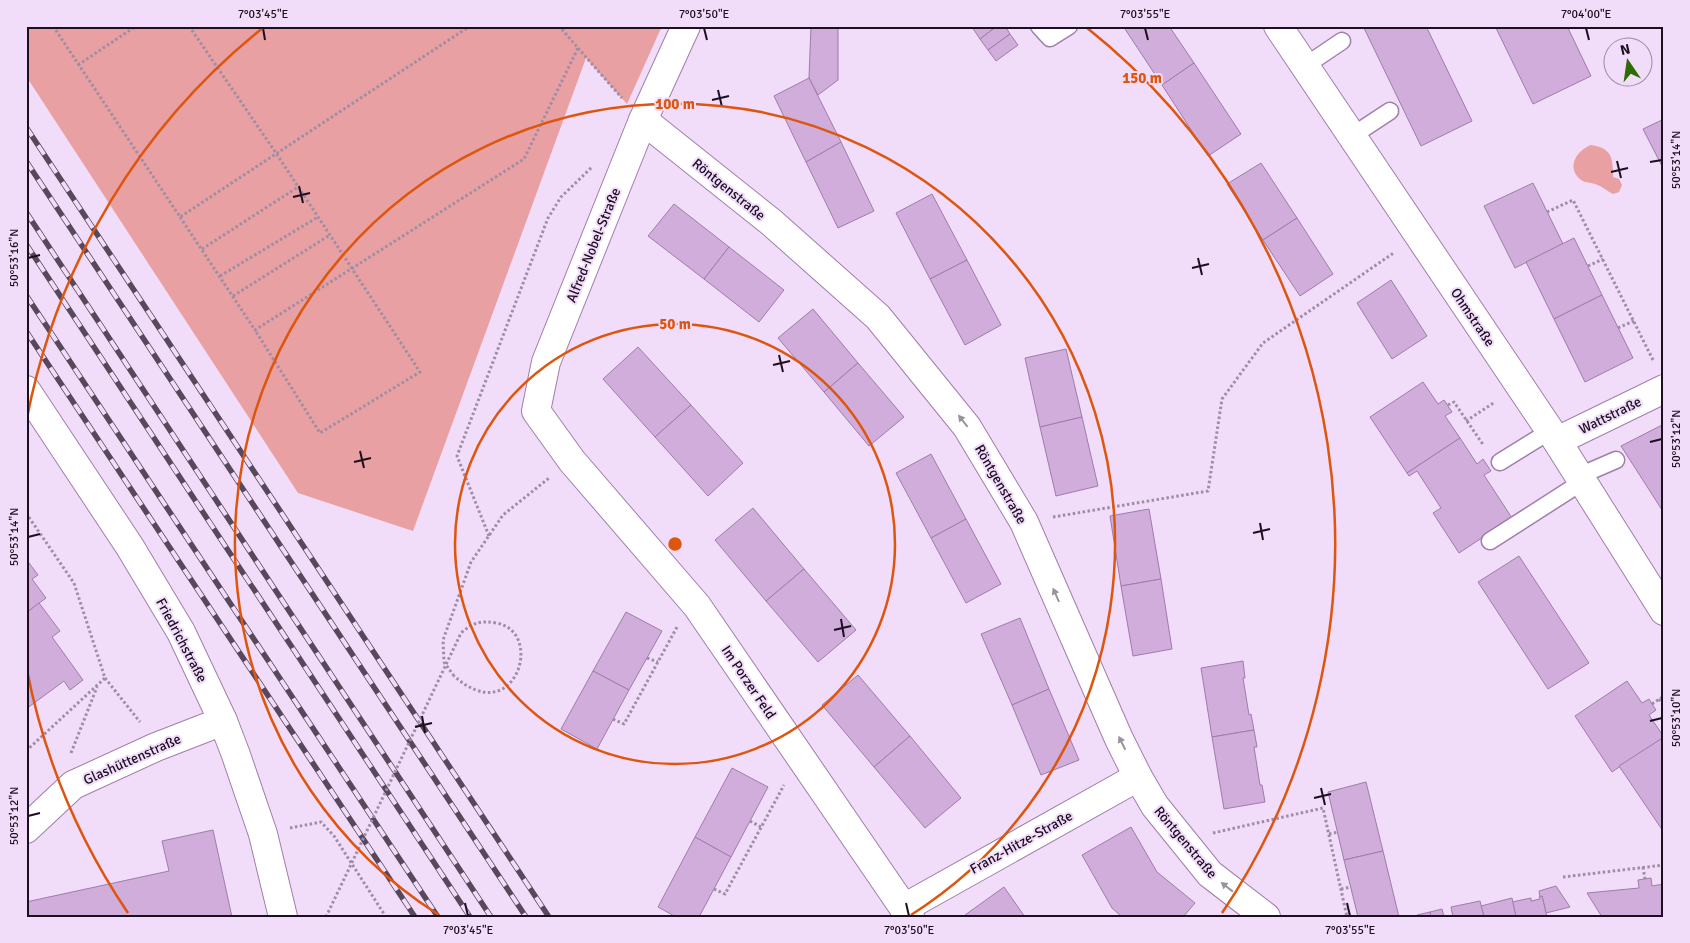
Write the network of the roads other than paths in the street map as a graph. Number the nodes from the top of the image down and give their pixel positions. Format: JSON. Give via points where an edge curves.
{"nodes":[{"id":1,"x":686,"y":26,"type":"edge"},
{"id":2,"x":1039,"y":26,"type":"edge"},
{"id":3,"x":1069,"y":26,"type":"edge"},
{"id":4,"x":1278,"y":26,"type":"edge"},
{"id":5,"x":1342,"y":41,"type":"dead end"},
{"id":6,"x":1305,"y":66,"type":"junction"},
{"id":7,"x":1390,"y":111,"type":"dead end"},
{"id":8,"x":643,"y":120,"type":"junction"},
{"id":9,"x":1352,"y":136,"type":"junction"},
{"id":10,"x":1664,"y":389,"type":"edge"},
{"id":11,"x":26,"y":390,"type":"edge"},
{"id":12,"x":1554,"y":436,"type":"junction"},
{"id":13,"x":1494,"y":457,"type":"road end"},
{"id":14,"x":1616,"y":460,"type":"dead end"},
{"id":15,"x":572,"y":461,"type":"joint"},
{"id":16,"x":1581,"y":479,"type":"junction"},
{"id":17,"x":1490,"y":541,"type":"dead end"},
{"id":18,"x":1664,"y":611,"type":"edge"},
{"id":19,"x":223,"y":721,"type":"junction"},
{"id":20,"x":1138,"y":777,"type":"junction"},
{"id":21,"x":26,"y":829,"type":"edge"},
{"id":22,"x":907,"y":912,"type":"edge"},
{"id":23,"x":282,"y":917,"type":"edge"},
{"id":24,"x":1266,"y":917,"type":"edge"}],
"edges":[{"from":1,"to":8,"type":"street","name":"Alfred-Nobel-Straße"},
{"from":2,"to":3,"type":"lane","via":[[1050,38]]},
{"from":4,"to":6,"type":"street","name":"Ohmstraße"},
{"from":5,"to":6,"type":"lane"},
{"from":6,"to":9,"type":"street","name":"Ohmstraße"},
{"from":7,"to":9,"type":"lane"},
{"from":8,"to":15,"type":"street","name":"Alfred-Nobel-Straße","via":[[546,362],[536,411]]},
{"from":20,"to":8,"type":"street","name":"Röntgenstraße","one_way":true,"via":[[1024,522],[968,427],[878,317],[771,222]]},
{"from":9,"to":12,"type":"street","name":"Ohmstraße"},
{"from":10,"to":12,"type":"street","name":"Wattstraße"},
{"from":11,"to":19,"type":"street","name":"Friedrichstraße","via":[[130,547],[181,632]]},
{"from":12,"to":13,"type":"lane"},
{"from":12,"to":16,"type":"street","name":"Ohmstraße"},
{"from":14,"to":16,"type":"lane"},
{"from":15,"to":22,"type":"street","name":"Im Porzer Feld","via":[[692,600]]},
{"from":16,"to":17,"type":"lane"},
{"from":16,"to":18,"type":"street","name":"Ohmstraße"},
{"from":19,"to":21,"type":"street","name":"Glashüttenstraße","via":[[73,785]]},
{"from":19,"to":23,"type":"street","name":"Friedrichstraße","via":[[263,834]]},
{"from":20,"to":22,"type":"street","name":"Franz-Hitze-Straße"},
{"from":24,"to":20,"type":"street","name":"Röntgenstraße","one_way":true,"via":[[1210,874],[1155,806]]}]}
